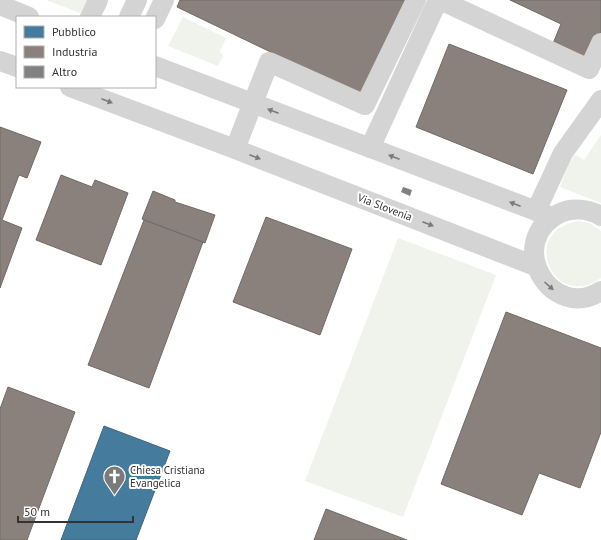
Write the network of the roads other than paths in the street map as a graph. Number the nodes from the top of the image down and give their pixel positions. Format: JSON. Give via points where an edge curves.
{"nodes":[{"id":1,"x":98,"y":0,"type":"edge"},
{"id":2,"x":137,"y":0,"type":"edge"},
{"id":3,"x":164,"y":0,"type":"edge"},
{"id":4,"x":416,"y":0,"type":"edge"},
{"id":5,"x":439,"y":0,"type":"edge"},
{"id":6,"x":0,"y":6,"type":"edge"},
{"id":7,"x":26,"y":16,"type":"edge"},
{"id":8,"x":90,"y":16,"type":"edge"},
{"id":9,"x":129,"y":16,"type":"edge"},
{"id":10,"x":156,"y":17,"type":"edge"},
{"id":11,"x":601,"y":42,"type":"edge"},
{"id":12,"x":0,"y":60,"type":"edge"},
{"id":13,"x":156,"y":66,"type":"edge"},
{"id":14,"x":16,"y":67,"type":"edge"},
{"id":15,"x":73,"y":88,"type":"edge"},
{"id":16,"x":601,"y":100,"type":"edge"},
{"id":17,"x":253,"y":103,"type":"junction"},
{"id":18,"x":370,"y":148,"type":"junction"},
{"id":19,"x":235,"y":149,"type":"junction"},
{"id":20,"x":544,"y":214,"type":"junction"},
{"id":21,"x":601,"y":216,"type":"edge"},
{"id":22,"x":535,"y":266,"type":"junction"},
{"id":23,"x":601,"y":291,"type":"edge"}],
"edges":[{"from":1,"to":8,"type":"street"},
{"from":2,"to":9,"type":"street"},
{"from":3,"to":10,"type":"street"},
{"from":4,"to":17,"type":"street","via":[[364,105],[269,62]]},
{"from":5,"to":11,"type":"street","via":[[589,69]]},
{"from":5,"to":18,"type":"street"},
{"from":6,"to":7,"type":"street"},
{"from":12,"to":14,"type":"street"},
{"from":13,"to":17,"type":"street"},
{"from":15,"to":19,"type":"street","name":"Via Slovenia","one_way":true},
{"from":16,"to":20,"type":"street","via":[[563,153]]},
{"from":18,"to":17,"type":"street","one_way":true},
{"from":17,"to":19,"type":"street"},
{"from":20,"to":18,"type":"street","one_way":true},
{"from":19,"to":22,"type":"street","name":"Via Slovenia","one_way":true},
{"from":20,"to":21,"type":"street","via":[[580,209]]},
{"from":20,"to":22,"type":"street","via":[[542,227],[536,239]]},
{"from":22,"to":23,"type":"street","one_way":true,"via":[[552,290],[566,297],[581,298]]}]}
